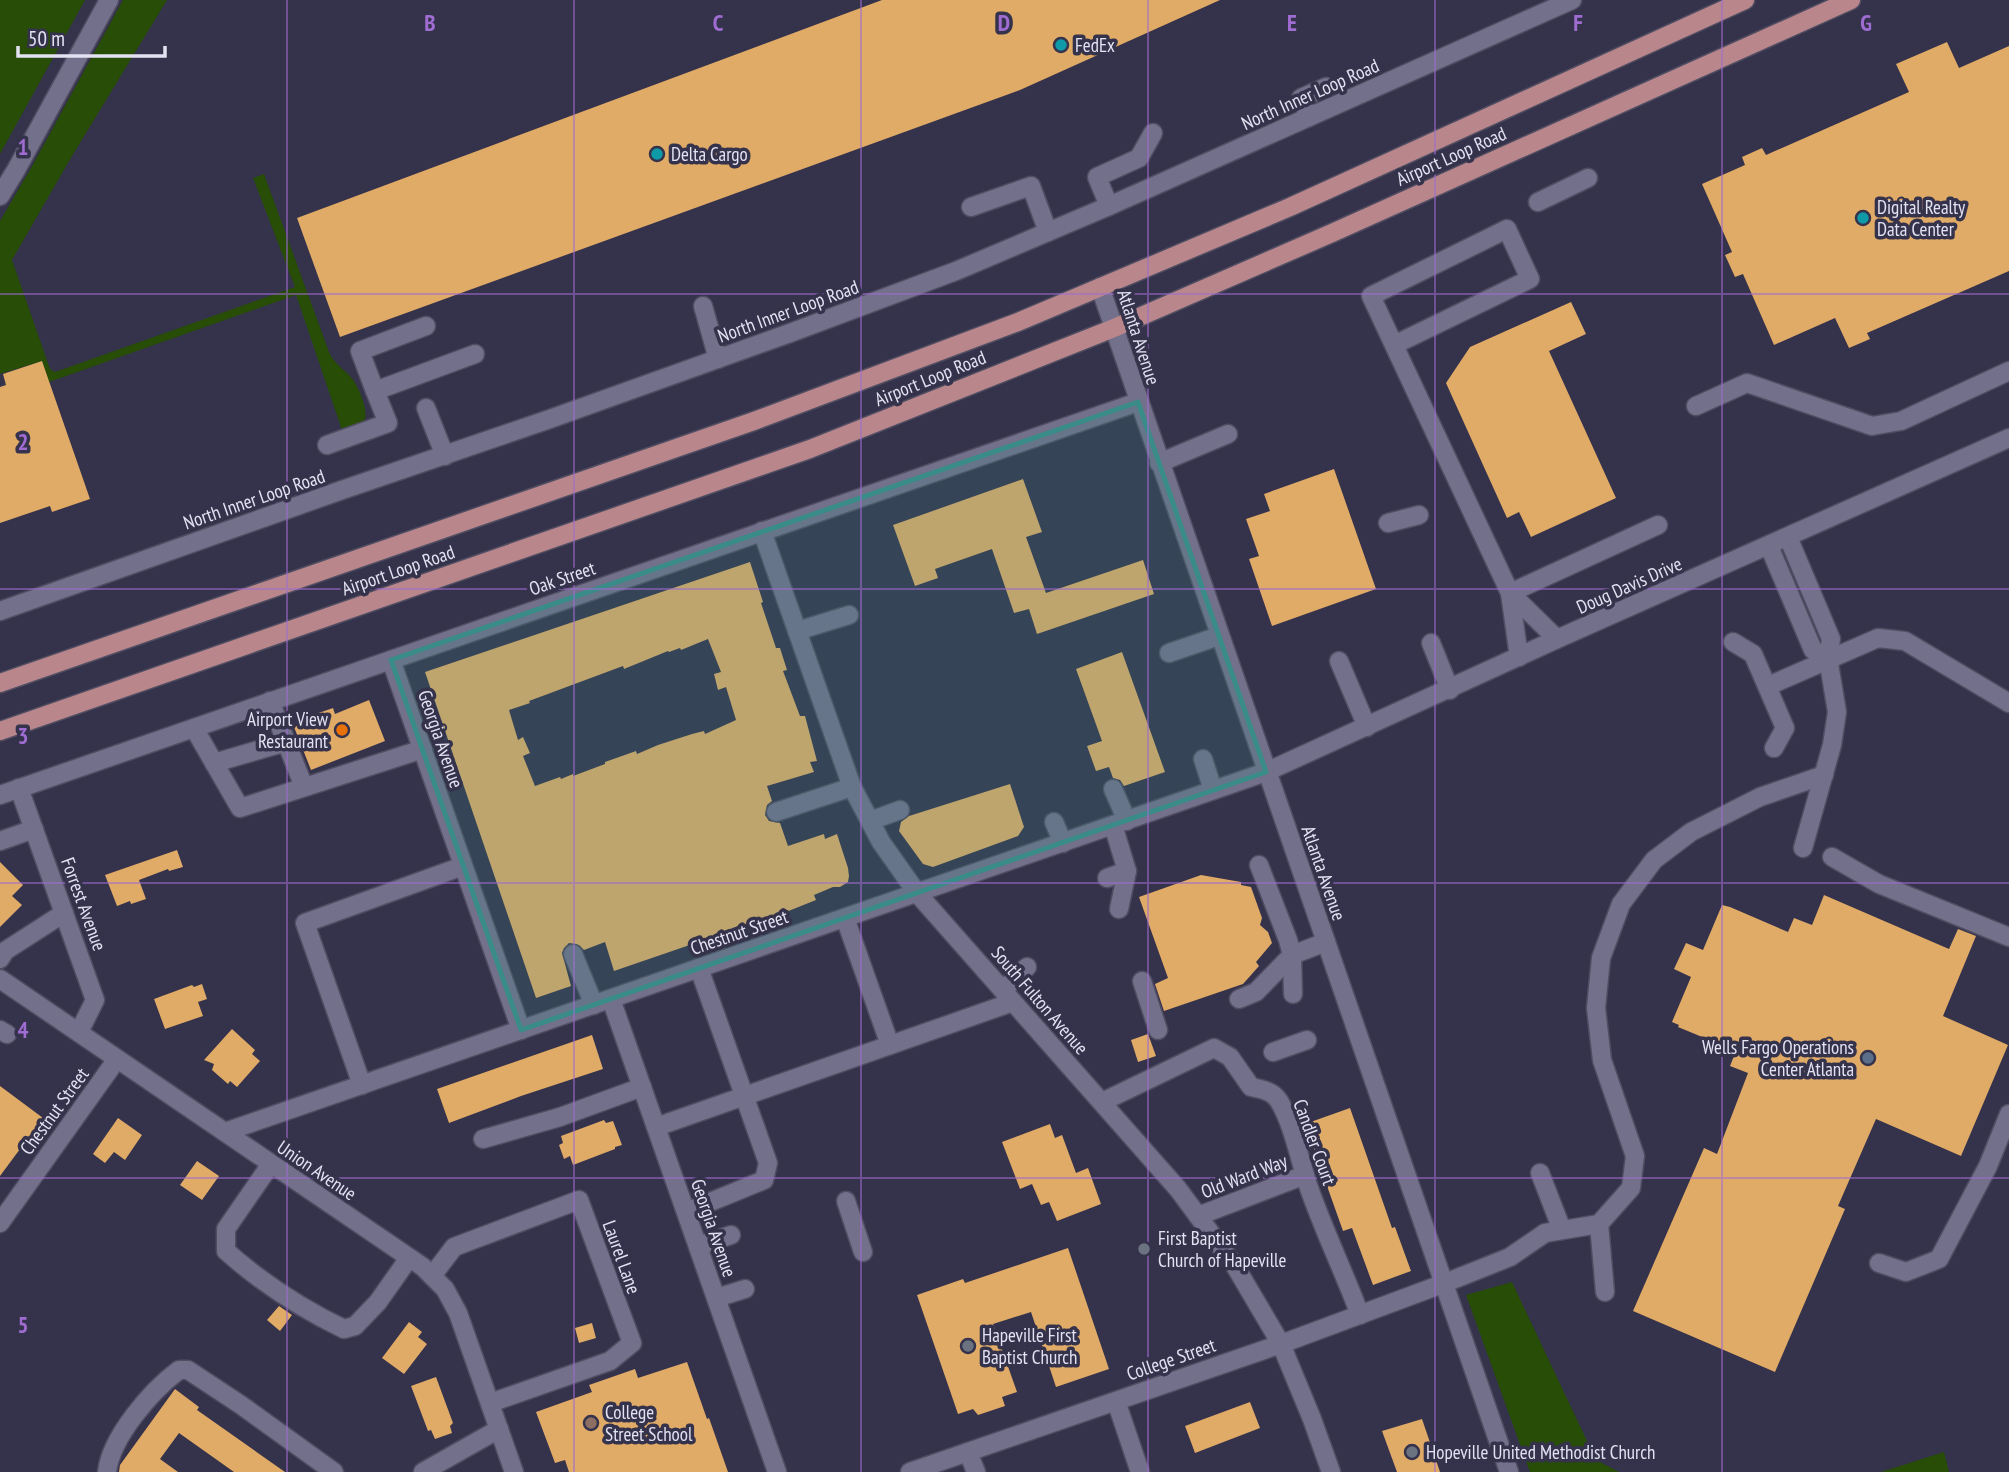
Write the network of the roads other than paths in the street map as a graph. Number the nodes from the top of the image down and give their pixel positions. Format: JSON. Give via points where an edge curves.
{"nodes":[{"id":1,"x":109,"y":0,"type":"edge"},
{"id":2,"x":1572,"y":0,"type":"edge"},
{"id":3,"x":1745,"y":0,"type":"edge"},
{"id":4,"x":1851,"y":0,"type":"edge"},
{"id":5,"x":1326,"y":87,"type":"dead end"},
{"id":6,"x":1309,"y":117,"type":"junction"},
{"id":7,"x":1153,"y":133,"type":"dead end"},
{"id":8,"x":1588,"y":178,"type":"dead end"},
{"id":9,"x":0,"y":196,"type":"edge"},
{"id":10,"x":1538,"y":202,"type":"dead end"},
{"id":11,"x":1109,"y":206,"type":"junction"},
{"id":12,"x":971,"y":207,"type":"dead end"},
{"id":13,"x":1048,"y":232,"type":"junction"},
{"id":14,"x":1100,"y":287,"type":"junction"},
{"id":15,"x":703,"y":306,"type":"dead end"},
{"id":16,"x":426,"y":326,"type":"dead end"},
{"id":17,"x":1114,"y":328,"type":"junction"},
{"id":18,"x":1394,"y":345,"type":"junction"},
{"id":19,"x":475,"y":354,"type":"dead end"},
{"id":20,"x":718,"y":359,"type":"junction"},
{"id":21,"x":2009,"y":370,"type":"edge"},
{"id":22,"x":375,"y":391,"type":"junction"},
{"id":23,"x":1138,"y":402,"type":"junction"},
{"id":24,"x":1696,"y":406,"type":"dead end"},
{"id":25,"x":426,"y":408,"type":"dead end"},
{"id":26,"x":1228,"y":434,"type":"dead end"},
{"id":27,"x":2009,"y":438,"type":"edge"},
{"id":28,"x":327,"y":445,"type":"dead end"},
{"id":29,"x":444,"y":456,"type":"junction"},
{"id":30,"x":1159,"y":463,"type":"junction"},
{"id":31,"x":1419,"y":515,"type":"dead end"},
{"id":32,"x":1388,"y":523,"type":"dead end"},
{"id":33,"x":1658,"y":525,"type":"dead end"},
{"id":34,"x":762,"y":531,"type":"junction"},
{"id":35,"x":1788,"y":537,"type":"junction"},
{"id":36,"x":1769,"y":546,"type":"junction"},
{"id":37,"x":1510,"y":593,"type":"junction"},
{"id":38,"x":0,"y":611,"type":"edge"},
{"id":39,"x":849,"y":615,"type":"dead end"},
{"id":40,"x":797,"y":631,"type":"junction"},
{"id":41,"x":1219,"y":636,"type":"junction"},
{"id":42,"x":1557,"y":639,"type":"junction"},
{"id":43,"x":1733,"y":642,"type":"dead end"},
{"id":44,"x":1431,"y":643,"type":"dead end"},
{"id":45,"x":1169,"y":653,"type":"dead end"},
{"id":46,"x":1519,"y":657,"type":"junction"},
{"id":47,"x":1828,"y":658,"type":"junction"},
{"id":48,"x":391,"y":660,"type":"junction"},
{"id":49,"x":1339,"y":661,"type":"dead end"},
{"id":50,"x":0,"y":683,"type":"edge"},
{"id":51,"x":1768,"y":686,"type":"junction"},
{"id":52,"x":1450,"y":690,"type":"junction"},
{"id":53,"x":270,"y":701,"type":"junction"},
{"id":54,"x":2009,"y":703,"type":"edge"},
{"id":55,"x":1367,"y":727,"type":"junction"},
{"id":56,"x":194,"y":728,"type":"junction"},
{"id":57,"x":0,"y":731,"type":"edge"},
{"id":58,"x":286,"y":742,"type":"junction"},
{"id":59,"x":1774,"y":747,"type":"dead end"},
{"id":60,"x":423,"y":749,"type":"junction"},
{"id":61,"x":1203,"y":759,"type":"dead end"},
{"id":62,"x":214,"y":763,"type":"junction"},
{"id":63,"x":1266,"y":772,"type":"junction"},
{"id":64,"x":1824,"y":775,"type":"junction"},
{"id":65,"x":304,"y":787,"type":"junction"},
{"id":66,"x":852,"y":787,"type":"junction"},
{"id":67,"x":19,"y":788,"type":"junction"},
{"id":68,"x":1113,"y":789,"type":"dead end"},
{"id":69,"x":1213,"y":790,"type":"junction"},
{"id":70,"x":0,"y":795,"type":"edge"},
{"id":71,"x":900,"y":810,"type":"dead end"},
{"id":72,"x":776,"y":812,"type":"dead end"},
{"id":73,"x":870,"y":821,"type":"junction"},
{"id":74,"x":1054,"y":822,"type":"dead end"},
{"id":75,"x":1120,"y":823,"type":"junction"},
{"id":76,"x":34,"y":829,"type":"junction"},
{"id":77,"x":0,"y":841,"type":"edge"},
{"id":78,"x":1063,"y":843,"type":"junction"},
{"id":79,"x":1803,"y":848,"type":"dead end"},
{"id":80,"x":1832,"y":857,"type":"dead end"},
{"id":81,"x":1259,"y":865,"type":"dead end"},
{"id":82,"x":463,"y":866,"type":"junction"},
{"id":83,"x":1127,"y":871,"type":"junction"},
{"id":84,"x":1107,"y":878,"type":"dead end"},
{"id":85,"x":917,"y":893,"type":"junction"},
{"id":86,"x":1119,"y":909,"type":"dead end"},
{"id":87,"x":64,"y":913,"type":"junction"},
{"id":88,"x":845,"y":918,"type":"junction"},
{"id":89,"x":2009,"y":936,"type":"edge"},
{"id":90,"x":1326,"y":942,"type":"junction"},
{"id":91,"x":573,"y":954,"type":"dead end"},
{"id":92,"x":1292,"y":955,"type":"junction"},
{"id":93,"x":0,"y":959,"type":"edge"},
{"id":94,"x":1027,"y":967,"type":"dead end"},
{"id":95,"x":699,"y":968,"type":"junction"},
{"id":96,"x":0,"y":979,"type":"edge"},
{"id":97,"x":1142,"y":981,"type":"dead end"},
{"id":98,"x":1293,"y":994,"type":"dead end"},
{"id":99,"x":1008,"y":996,"type":"junction"},
{"id":100,"x":611,"y":999,"type":"junction"},
{"id":101,"x":1239,"y":999,"type":"dead end"},
{"id":102,"x":594,"y":1005,"type":"junction"},
{"id":103,"x":521,"y":1030,"type":"junction"},
{"id":104,"x":1158,"y":1030,"type":"dead end"},
{"id":105,"x":79,"y":1032,"type":"junction"},
{"id":106,"x":1307,"y":1040,"type":"dead end"},
{"id":107,"x":890,"y":1045,"type":"junction"},
{"id":108,"x":1273,"y":1052,"type":"dead end"},
{"id":109,"x":117,"y":1059,"type":"junction"},
{"id":110,"x":362,"y":1085,"type":"junction"},
{"id":111,"x":642,"y":1087,"type":"junction"},
{"id":112,"x":744,"y":1096,"type":"junction"},
{"id":113,"x":1102,"y":1102,"type":"junction"},
{"id":114,"x":2009,"y":1114,"type":"edge"},
{"id":115,"x":656,"y":1126,"type":"junction"},
{"id":116,"x":225,"y":1132,"type":"junction"},
{"id":117,"x":483,"y":1139,"type":"dead end"},
{"id":118,"x":271,"y":1164,"type":"junction"},
{"id":119,"x":1540,"y":1173,"type":"dead end"},
{"id":120,"x":1305,"y":1175,"type":"junction"},
{"id":121,"x":846,"y":1201,"type":"dead end"},
{"id":122,"x":686,"y":1212,"type":"junction"},
{"id":123,"x":1198,"y":1216,"type":"junction"},
{"id":124,"x":0,"y":1223,"type":"edge"},
{"id":125,"x":1599,"y":1224,"type":"junction"},
{"id":126,"x":1562,"y":1230,"type":"junction"},
{"id":127,"x":731,"y":1236,"type":"dead end"},
{"id":128,"x":698,"y":1246,"type":"junction"},
{"id":129,"x":863,"y":1252,"type":"dead end"},
{"id":130,"x":409,"y":1258,"type":"junction"},
{"id":131,"x":1880,"y":1264,"type":"dead end"},
{"id":132,"x":432,"y":1276,"type":"junction"},
{"id":133,"x":1445,"y":1283,"type":"junction"},
{"id":134,"x":745,"y":1289,"type":"dead end"},
{"id":135,"x":1605,"y":1292,"type":"dead end"},
{"id":136,"x":716,"y":1298,"type":"junction"},
{"id":137,"x":1360,"y":1315,"type":"junction"},
{"id":138,"x":1281,"y":1344,"type":"junction"},
{"id":139,"x":1116,"y":1401,"type":"junction"},
{"id":140,"x":490,"y":1403,"type":"junction"},
{"id":141,"x":499,"y":1429,"type":"junction"},
{"id":142,"x":968,"y":1452,"type":"junction"},
{"id":143,"x":946,"y":1466,"type":"edge"},
{"id":144,"x":107,"y":1472,"type":"edge"},
{"id":145,"x":334,"y":1472,"type":"edge"},
{"id":146,"x":423,"y":1472,"type":"edge"},
{"id":147,"x":514,"y":1472,"type":"edge"},
{"id":148,"x":777,"y":1472,"type":"edge"},
{"id":149,"x":910,"y":1472,"type":"edge"},
{"id":150,"x":976,"y":1472,"type":"edge"},
{"id":151,"x":1140,"y":1472,"type":"edge"},
{"id":152,"x":1331,"y":1472,"type":"edge"},
{"id":153,"x":1509,"y":1472,"type":"edge"}],
"edges":[{"from":1,"to":9,"type":"street"},
{"from":2,"to":6,"type":"street","name":"North Inner Loop Road"},
{"from":3,"to":14,"type":"main road","name":"Airport Loop Road"},
{"from":4,"to":17,"type":"main road","name":"Airport Loop Road"},
{"from":5,"to":6,"type":"street","via":[[1301,98]]},
{"from":6,"to":11,"type":"street","name":"North Inner Loop Road"},
{"from":7,"to":11,"type":"street","via":[[1139,158],[1097,177]]},
{"from":8,"to":10,"type":"street"},
{"from":11,"to":13,"type":"street","name":"North Inner Loop Road"},
{"from":12,"to":13,"type":"street","via":[[1031,186]]},
{"from":13,"to":20,"type":"street","name":"North Inner Loop Road"},
{"from":14,"to":17,"type":"street","name":"Atlanta Avenue"},
{"from":14,"to":50,"type":"main road","name":"Airport Loop Road","via":[[754,421]]},
{"from":15,"to":20,"type":"street"},
{"from":16,"to":22,"type":"street","via":[[360,351]]},
{"from":17,"to":23,"type":"street","name":"Atlanta Avenue"},
{"from":17,"to":57,"type":"main road","name":"Airport Loop Road","via":[[810,449]]},
{"from":18,"to":18,"type":"street","via":[[1371,296],[1507,229],[1530,279]]},
{"from":18,"to":37,"type":"street"},
{"from":19,"to":22,"type":"street"},
{"from":20,"to":29,"type":"street","name":"North Inner Loop Road"},
{"from":21,"to":24,"type":"street","via":[[1901,421],[1872,426],[1747,383]]},
{"from":22,"to":28,"type":"street","via":[[388,423]]},
{"from":23,"to":30,"type":"street","name":"Atlanta Avenue"},
{"from":23,"to":34,"type":"street","name":"Oak Street"},
{"from":25,"to":29,"type":"street"},
{"from":26,"to":30,"type":"street"},
{"from":27,"to":35,"type":"street","name":"Doug Davis Drive"},
{"from":29,"to":38,"type":"street","name":"North Inner Loop Road"},
{"from":30,"to":41,"type":"street","name":"Atlanta Avenue","via":[[1172,524]]},
{"from":31,"to":32,"type":"street"},
{"from":33,"to":37,"type":"street"},
{"from":34,"to":40,"type":"street","name":"South Fulton Avenue"},
{"from":34,"to":48,"type":"street","name":"Oak Street"},
{"from":35,"to":36,"type":"street","name":"Doug Davis Drive"},
{"from":35,"to":47,"type":"street","via":[[1830,639]]},
{"from":36,"to":42,"type":"street","name":"Doug Davis Drive"},
{"from":36,"to":47,"type":"street","via":[[1813,650]]},
{"from":37,"to":42,"type":"street"},
{"from":37,"to":46,"type":"street"},
{"from":39,"to":40,"type":"street"},
{"from":40,"to":66,"type":"street","name":"South Fulton Avenue"},
{"from":41,"to":45,"type":"street"},
{"from":41,"to":63,"type":"street","name":"Atlanta Avenue"},
{"from":42,"to":46,"type":"street","name":"Doug Davis Drive"},
{"from":43,"to":51,"type":"street","via":[[1753,654]]},
{"from":44,"to":52,"type":"street"},
{"from":46,"to":52,"type":"street","name":"Doug Davis Drive"},
{"from":47,"to":51,"type":"street"},
{"from":47,"to":54,"type":"street","via":[[1878,638],[1905,641]]},
{"from":47,"to":64,"type":"street","via":[[1837,712]]},
{"from":48,"to":53,"type":"street","name":"Oak Street"},
{"from":48,"to":60,"type":"street","name":"Georgia Avenue"},
{"from":49,"to":55,"type":"street"},
{"from":51,"to":59,"type":"street","via":[[1785,728]]},
{"from":52,"to":55,"type":"street","name":"Doug Davis Drive"},
{"from":53,"to":56,"type":"street","name":"Oak Street"},
{"from":53,"to":58,"type":"street"},
{"from":55,"to":63,"type":"street","name":"Doug Davis Drive"},
{"from":56,"to":62,"type":"street"},
{"from":56,"to":67,"type":"street","name":"Oak Street"},
{"from":58,"to":62,"type":"street"},
{"from":58,"to":65,"type":"street"},
{"from":60,"to":65,"type":"street"},
{"from":60,"to":82,"type":"street","name":"Georgia Avenue"},
{"from":61,"to":69,"type":"street"},
{"from":62,"to":65,"type":"street","via":[[240,808]]},
{"from":63,"to":69,"type":"street","name":"Chestnut Street"},
{"from":63,"to":90,"type":"street","name":"Atlanta Avenue"},
{"from":64,"to":79,"type":"street"},
{"from":64,"to":125,"type":"street","via":[[1760,797],[1691,832],[1654,860],[1621,904],[1601,958],[1596,1008],[1602,1059],[1635,1156],[1631,1188]]},
{"from":66,"to":72,"type":"street"},
{"from":66,"to":73,"type":"street","name":"South Fulton Avenue"},
{"from":67,"to":70,"type":"street","name":"Oak Street"},
{"from":67,"to":76,"type":"street","name":"Forrest Avenue"},
{"from":68,"to":75,"type":"street"},
{"from":69,"to":75,"type":"street","name":"Chestnut Street"},
{"from":71,"to":73,"type":"street"},
{"from":73,"to":85,"type":"street","name":"South Fulton Avenue"},
{"from":74,"to":78,"type":"street"},
{"from":75,"to":78,"type":"street","name":"Chestnut Street"},
{"from":75,"to":83,"type":"street"},
{"from":76,"to":77,"type":"street"},
{"from":76,"to":87,"type":"street","name":"Forrest Avenue"},
{"from":78,"to":85,"type":"street","name":"Chestnut Street"},
{"from":80,"to":89,"type":"street","via":[[1879,884]]},
{"from":81,"to":92,"type":"street"},
{"from":82,"to":103,"type":"street","name":"Georgia Avenue"},
{"from":82,"to":110,"type":"street","via":[[304,923]]},
{"from":83,"to":84,"type":"street"},
{"from":83,"to":86,"type":"street"},
{"from":85,"to":88,"type":"street","name":"Chestnut Street"},
{"from":85,"to":99,"type":"street","name":"South Fulton Avenue"},
{"from":87,"to":93,"type":"street","via":[[5,951]]},
{"from":87,"to":105,"type":"street","name":"Forrest Avenue","via":[[96,1000]]},
{"from":88,"to":95,"type":"street","name":"Chestnut Street"},
{"from":88,"to":107,"type":"street"},
{"from":90,"to":92,"type":"street"},
{"from":90,"to":133,"type":"street","name":"Atlanta Avenue"},
{"from":91,"to":102,"type":"street"},
{"from":92,"to":98,"type":"street"},
{"from":92,"to":101,"type":"street","via":[[1256,992]]},
{"from":94,"to":99,"type":"street"},
{"from":95,"to":100,"type":"street","name":"Chestnut Street"},
{"from":95,"to":112,"type":"street"},
{"from":96,"to":105,"type":"street","name":"Union Avenue"},
{"from":97,"to":104,"type":"street"},
{"from":99,"to":107,"type":"street"},
{"from":99,"to":113,"type":"street","name":"South Fulton Avenue"},
{"from":100,"to":102,"type":"street","name":"Chestnut Street"},
{"from":100,"to":111,"type":"street","name":"Georgia Avenue"},
{"from":102,"to":103,"type":"street","name":"Chestnut Street"},
{"from":103,"to":110,"type":"street","name":"Chestnut Street"},
{"from":105,"to":109,"type":"street","name":"Union Avenue"},
{"from":106,"to":108,"type":"street"},
{"from":107,"to":112,"type":"street"},
{"from":109,"to":116,"type":"street","name":"Union Avenue"},
{"from":109,"to":124,"type":"street","name":"Chestnut Street"},
{"from":110,"to":116,"type":"street","name":"Chestnut Street"},
{"from":111,"to":115,"type":"street","name":"Georgia Avenue"},
{"from":111,"to":117,"type":"street"},
{"from":112,"to":115,"type":"street"},
{"from":112,"to":122,"type":"street","via":[[768,1163],[764,1180]]},
{"from":113,"to":120,"type":"street","name":"Candler Court","via":[[1198,1055],[1220,1050],[1251,1087],[1266,1090],[1279,1101]]},
{"from":113,"to":123,"type":"street","name":"South Fulton Avenue"},
{"from":114,"to":131,"type":"street","via":[[1989,1166],[1939,1259],[1906,1272]]},
{"from":115,"to":122,"type":"street","name":"Georgia Avenue"},
{"from":116,"to":118,"type":"street","name":"Union Avenue"},
{"from":118,"to":130,"type":"street","name":"Union Avenue"},
{"from":118,"to":130,"type":"street","via":[[226,1229],[226,1251],[250,1272],[344,1329],[355,1326],[378,1302]]},
{"from":119,"to":126,"type":"street"},
{"from":120,"to":123,"type":"street","name":"Old Ward Way"},
{"from":120,"to":137,"type":"street","name":"Candler Court"},
{"from":121,"to":129,"type":"street"},
{"from":122,"to":128,"type":"street","name":"Georgia Avenue"},
{"from":123,"to":138,"type":"street","name":"South Fulton Avenue","via":[[1235,1266]]},
{"from":125,"to":126,"type":"street","name":"College Street"},
{"from":125,"to":135,"type":"street"},
{"from":126,"to":133,"type":"street","name":"College Street","via":[[1545,1233],[1510,1256]]},
{"from":127,"to":128,"type":"street"},
{"from":128,"to":136,"type":"street","name":"Georgia Avenue"},
{"from":130,"to":132,"type":"street","name":"Union Avenue"},
{"from":132,"to":140,"type":"street","name":"Union Avenue","via":[[458,1312]]},
{"from":132,"to":140,"type":"street","name":"Laurel Lane","via":[[454,1247],[579,1200],[632,1343],[610,1361]]},
{"from":133,"to":137,"type":"street","name":"College Street"},
{"from":133,"to":153,"type":"street","name":"Atlanta Avenue"},
{"from":134,"to":136,"type":"street"},
{"from":136,"to":148,"type":"street","name":"Georgia Avenue"},
{"from":137,"to":138,"type":"street","name":"College Street"},
{"from":138,"to":139,"type":"street","name":"College Street"},
{"from":138,"to":152,"type":"street","name":"South Fulton Avenue"},
{"from":139,"to":142,"type":"street","name":"College Street"},
{"from":139,"to":151,"type":"street"},
{"from":140,"to":141,"type":"street","name":"Union Avenue"},
{"from":141,"to":146,"type":"street"},
{"from":141,"to":147,"type":"street","name":"Union Avenue"},
{"from":142,"to":143,"type":"street","name":"College Street"},
{"from":142,"to":150,"type":"street"},
{"from":143,"to":149,"type":"street","name":"College Street"},
{"from":144,"to":145,"type":"street","via":[[110,1454],[128,1425],[166,1380],[179,1370],[188,1370]]}]}
